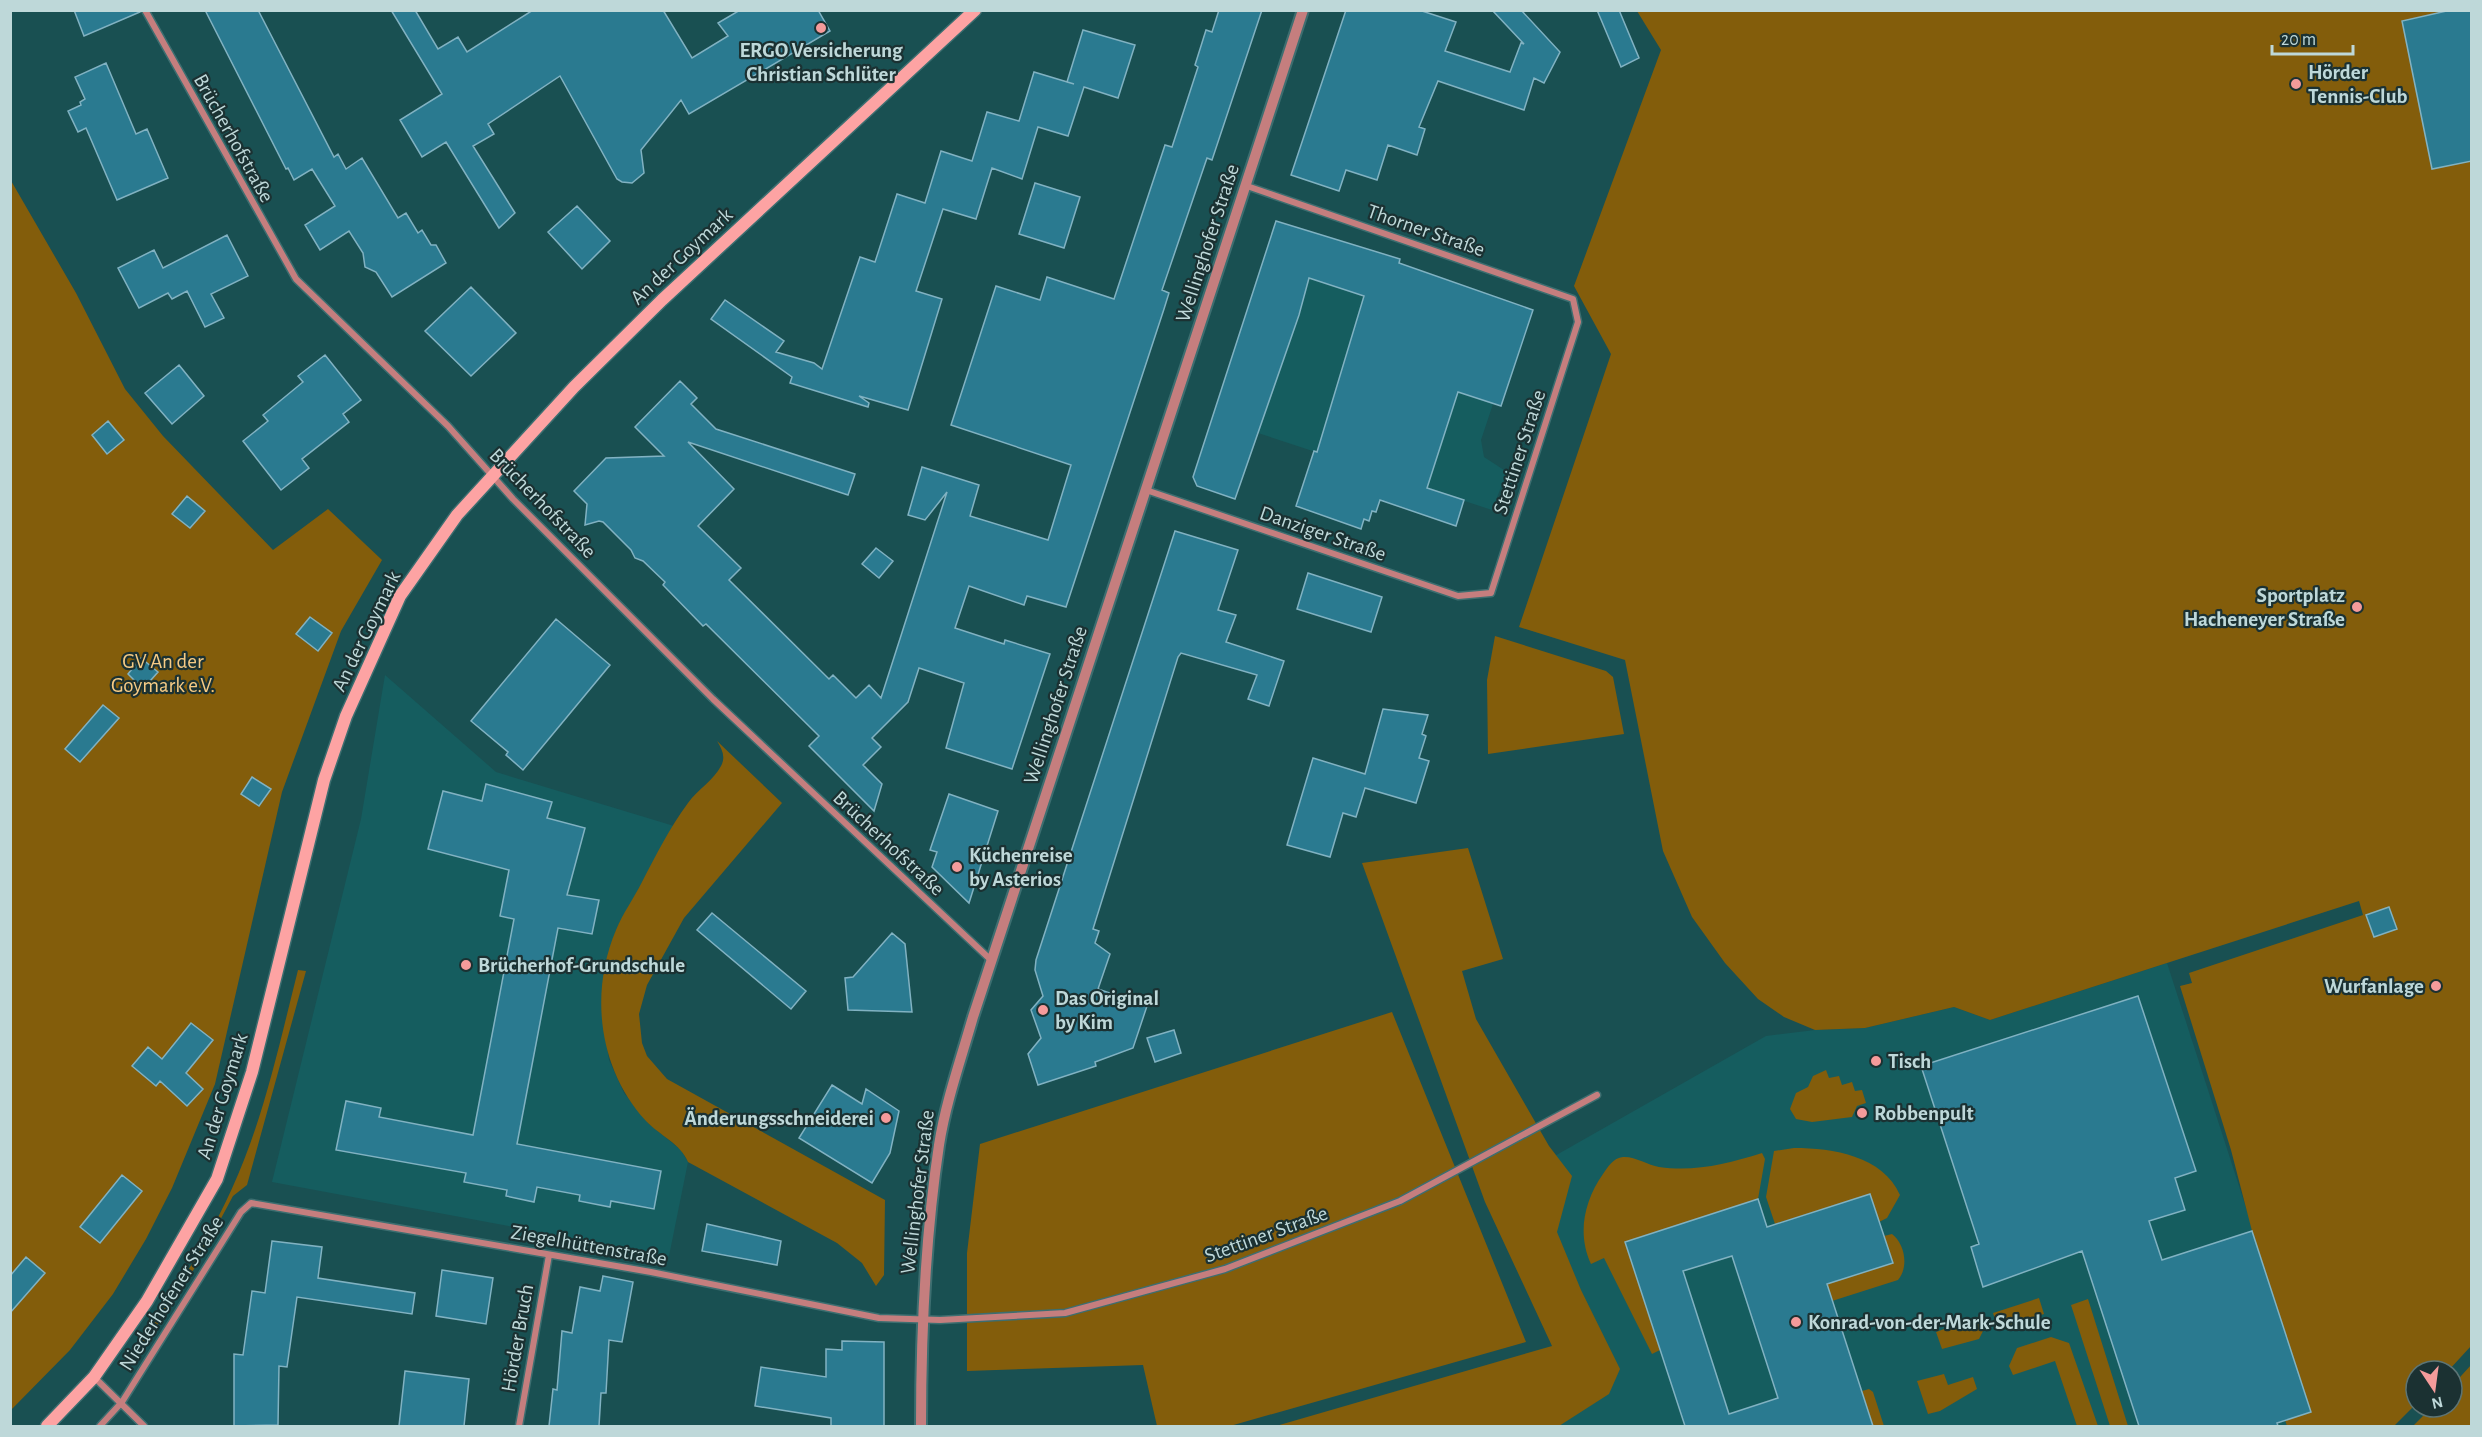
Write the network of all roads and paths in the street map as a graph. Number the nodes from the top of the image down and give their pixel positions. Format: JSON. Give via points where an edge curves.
{"nodes":[{"id":1,"x":145,"y":10,"type":"edge"},
{"id":2,"x":975,"y":10,"type":"edge"},
{"id":3,"x":1303,"y":10,"type":"edge"},
{"id":4,"x":1247,"y":186,"type":"junction"},
{"id":5,"x":1578,"y":322,"type":"joint"},
{"id":6,"x":492,"y":475,"type":"junction"},
{"id":7,"x":1146,"y":490,"type":"junction"},
{"id":8,"x":1491,"y":593,"type":"joint"},
{"id":9,"x":991,"y":960,"type":"junction"},
{"id":10,"x":1596,"y":1095,"type":"dead end"},
{"id":11,"x":251,"y":1203,"type":"joint"},
{"id":12,"x":549,"y":1255,"type":"junction"},
{"id":13,"x":922,"y":1320,"type":"junction"},
{"id":14,"x":94,"y":1377,"type":"junction"},
{"id":15,"x":122,"y":1402,"type":"junction"},
{"id":16,"x":46,"y":1426,"type":"edge"},
{"id":17,"x":100,"y":1426,"type":"edge"},
{"id":18,"x":144,"y":1426,"type":"edge"},
{"id":19,"x":519,"y":1426,"type":"edge"},
{"id":20,"x":921,"y":1426,"type":"edge"}],
"edges":[{"from":1,"to":6,"type":"street","name":"Brücherhofstraße","via":[[296,279],[448,426]]},
{"from":2,"to":6,"type":"main road","name":"An der Goymark","via":[[662,300]]},
{"from":3,"to":4,"type":"street","name":"Wellinghofer Straße"},
{"from":4,"to":5,"type":"street","name":"Thorner Straße","via":[[1573,299]]},
{"from":4,"to":7,"type":"street","name":"Wellinghofer Straße"},
{"from":5,"to":8,"type":"street","name":"Stettiner Straße"},
{"from":6,"to":9,"type":"street","name":"Brücherhofstraße","via":[[713,699]]},
{"from":6,"to":14,"type":"main road","name":"An der Goymark","via":[[457,515],[400,596],[346,716],[324,780],[252,1072],[216,1179],[147,1301]]},
{"from":7,"to":8,"type":"street","name":"Danziger Straße","via":[[1458,596]]},
{"from":7,"to":9,"type":"street","name":"Wellinghofer Straße"},
{"from":9,"to":13,"type":"street","name":"Wellinghofer Straße","via":[[945,1114]]},
{"from":10,"to":13,"type":"street","name":"Stettiner Straße","via":[[1400,1201],[1225,1269],[1065,1313]]},
{"from":11,"to":12,"type":"street","name":"Ziegelhüttenstraße"},
{"from":11,"to":15,"type":"street","name":"Niederhofener Straße","via":[[241,1212]]},
{"from":12,"to":13,"type":"street","name":"Ziegelhüttenstraße","via":[[691,1279],[879,1318]]},
{"from":12,"to":19,"type":"street","name":"Hörder Bruch"},
{"from":13,"to":20,"type":"street","name":"Wellinghofer Straße"},
{"from":14,"to":15,"type":"street","name":"Niederhofener Straße"},
{"from":14,"to":16,"type":"main road","name":"An der Goymark"},
{"from":15,"to":17,"type":"street"},
{"from":15,"to":18,"type":"street","name":"Niederhofener Straße"}]}
